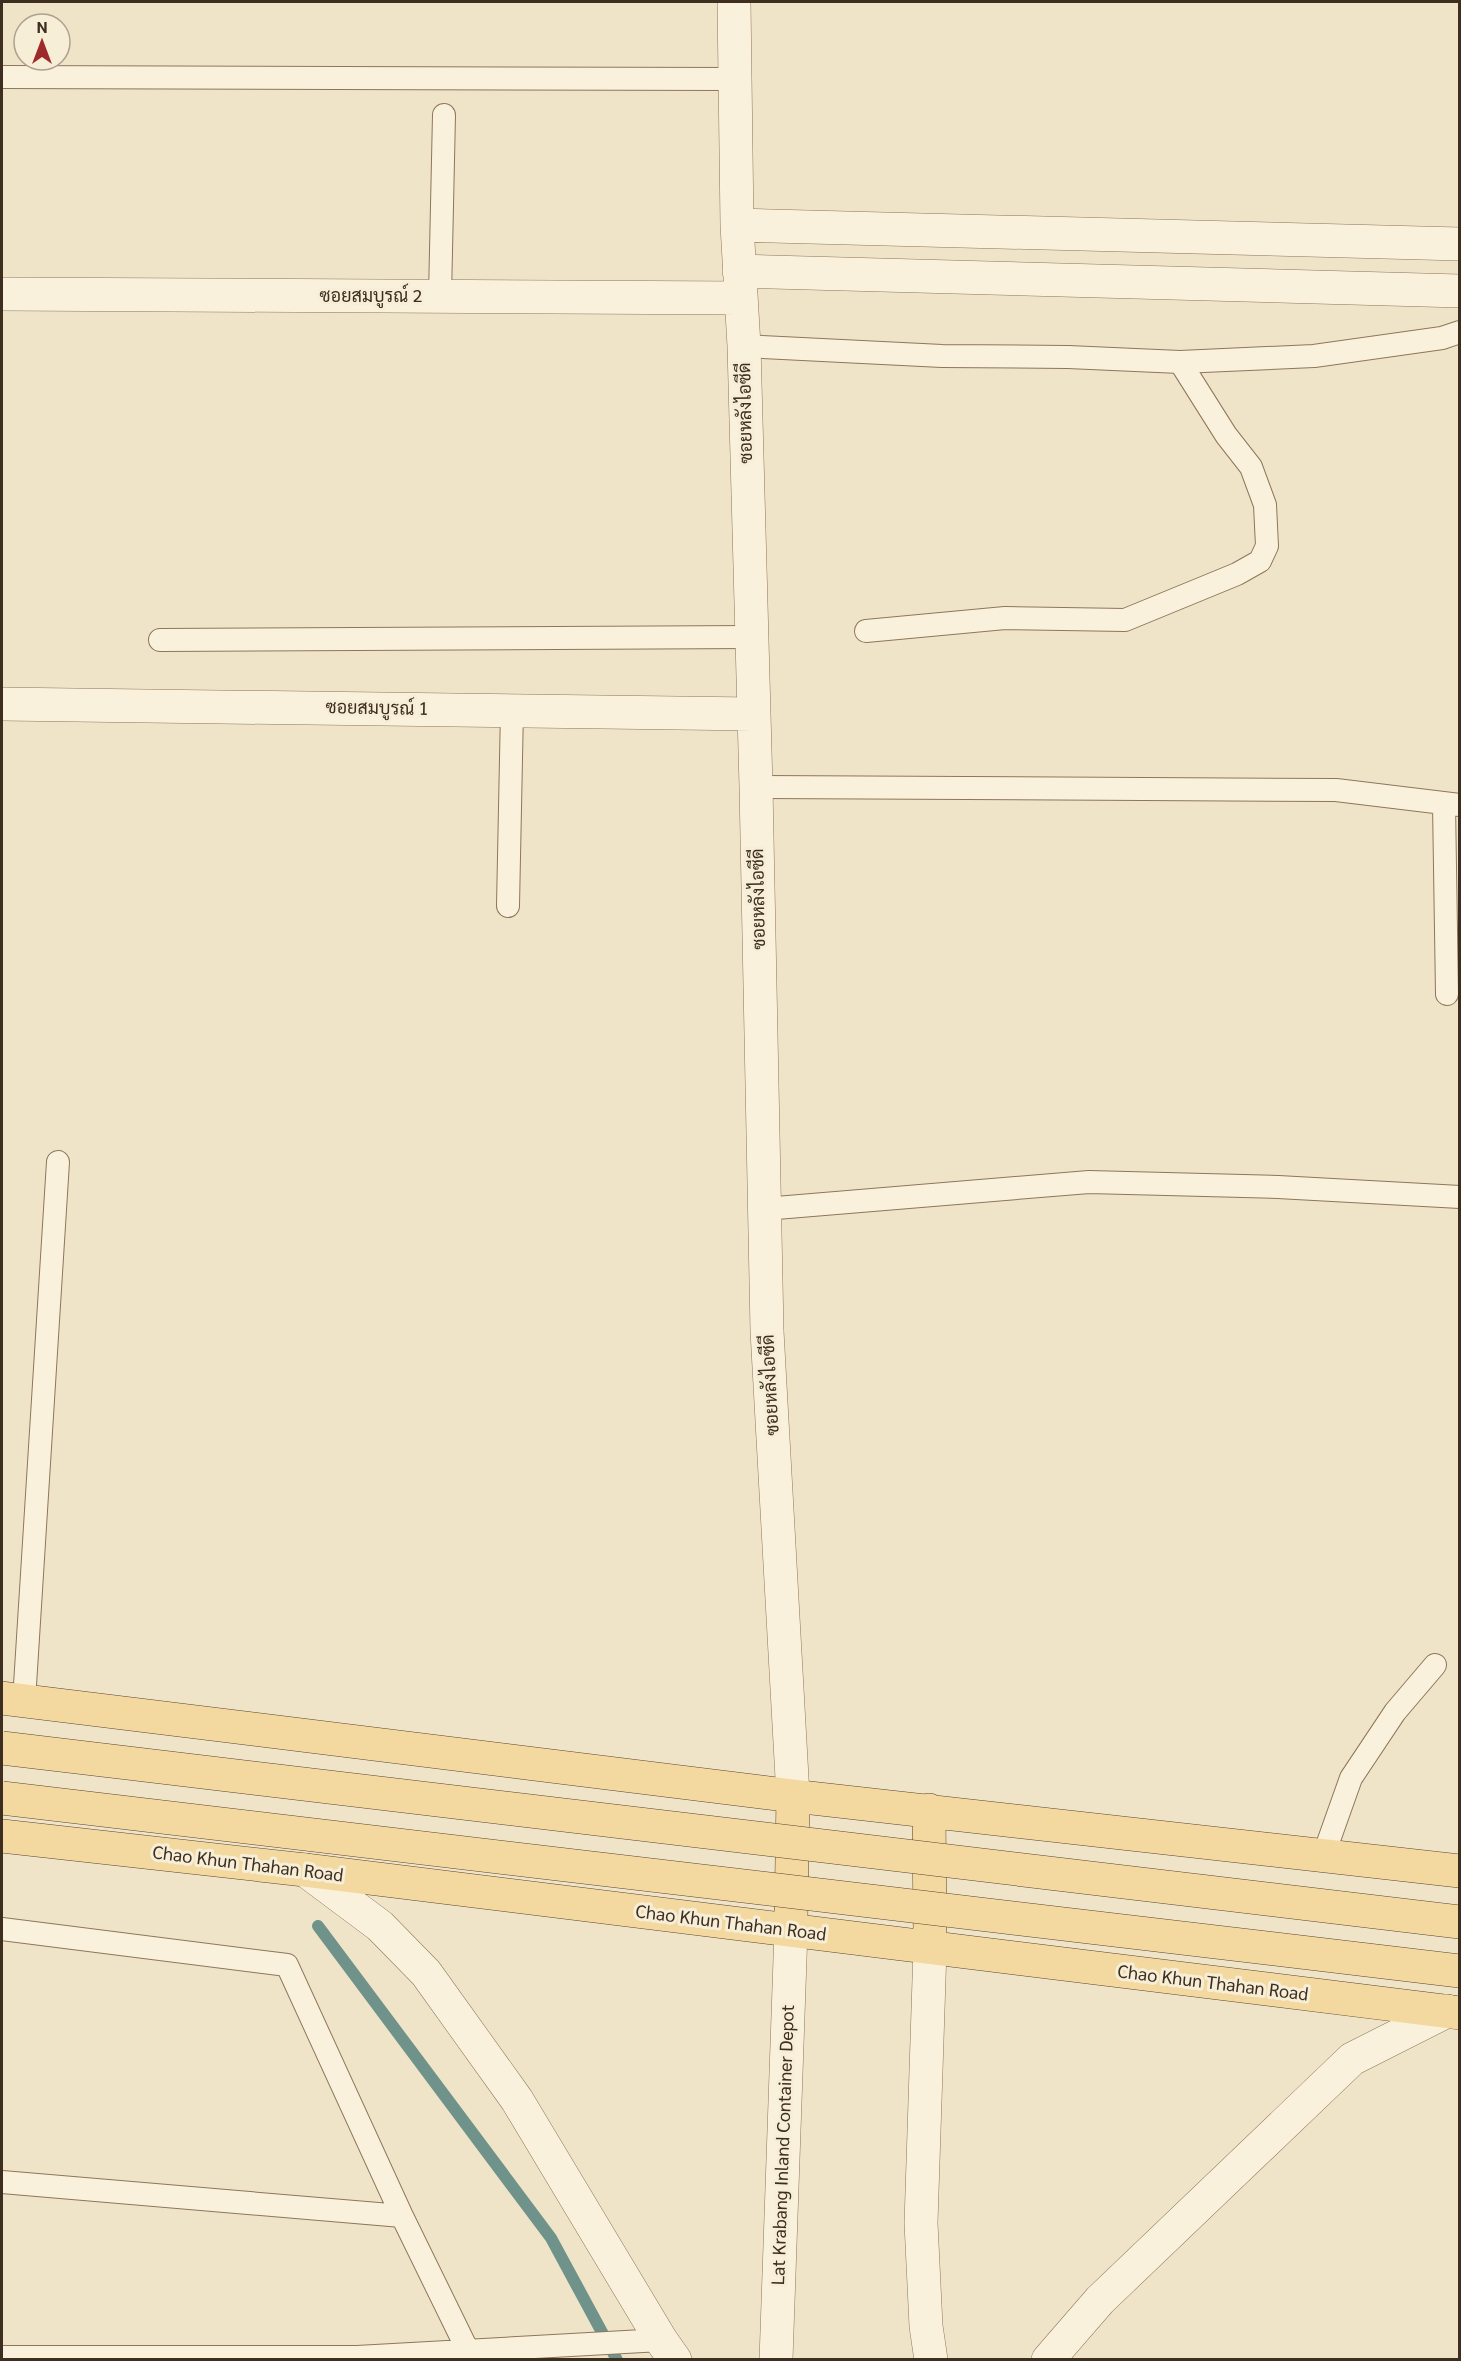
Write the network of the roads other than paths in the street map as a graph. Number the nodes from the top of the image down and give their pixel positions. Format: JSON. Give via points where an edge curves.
{"nodes":[{"id":1,"x":734,"y":2,"type":"edge"},
{"id":2,"x":2,"y":77,"type":"edge"},
{"id":3,"x":735,"y":79,"type":"junction"},
{"id":4,"x":444,"y":116,"type":"dead end"},
{"id":5,"x":737,"y":225,"type":"junction"},
{"id":6,"x":1460,"y":244,"type":"edge"},
{"id":7,"x":740,"y":284,"type":"junction"},
{"id":8,"x":1460,"y":291,"type":"edge"},
{"id":9,"x":2,"y":294,"type":"edge"},
{"id":10,"x":440,"y":296,"type":"junction"},
{"id":11,"x":1460,"y":332,"type":"edge"},
{"id":12,"x":744,"y":346,"type":"junction"},
{"id":13,"x":1180,"y":362,"type":"junction"},
{"id":14,"x":866,"y":631,"type":"dead end"},
{"id":15,"x":751,"y":637,"type":"junction"},
{"id":16,"x":160,"y":640,"type":"dead end"},
{"id":17,"x":2,"y":704,"type":"edge"},
{"id":18,"x":512,"y":710,"type":"junction"},
{"id":19,"x":753,"y":714,"type":"junction"},
{"id":20,"x":756,"y":787,"type":"junction"},
{"id":21,"x":1452,"y":804,"type":"edge"},
{"id":22,"x":508,"y":906,"type":"dead end"},
{"id":23,"x":1447,"y":994,"type":"dead end"},
{"id":24,"x":58,"y":1162,"type":"dead end"},
{"id":25,"x":1460,"y":1197,"type":"edge"},
{"id":26,"x":764,"y":1209,"type":"junction"},
{"id":27,"x":1435,"y":1665,"type":"dead end"},
{"id":28,"x":13,"y":1700,"type":"edge"},
{"id":29,"x":2,"y":1748,"type":"edge"},
{"id":30,"x":793,"y":1796,"type":"junction"},
{"id":31,"x":2,"y":1797,"type":"edge"},
{"id":32,"x":929,"y":1810,"type":"junction"},
{"id":33,"x":2,"y":1836,"type":"edge"},
{"id":34,"x":1324,"y":1854,"type":"junction"},
{"id":35,"x":305,"y":1870,"type":"junction"},
{"id":36,"x":1460,"y":1871,"type":"edge"},
{"id":37,"x":1460,"y":1922,"type":"edge"},
{"id":38,"x":2,"y":1929,"type":"edge"},
{"id":39,"x":791,"y":1930,"type":"junction"},
{"id":40,"x":930,"y":1949,"type":"junction"},
{"id":41,"x":1460,"y":1971,"type":"edge"},
{"id":42,"x":1453,"y":2012,"type":"edge"},
{"id":43,"x":2,"y":2182,"type":"edge"},
{"id":44,"x":402,"y":2216,"type":"junction"},
{"id":45,"x":668,"y":2350,"type":"edge"},
{"id":46,"x":468,"y":2351,"type":"junction"},
{"id":47,"x":2,"y":2357,"type":"edge"},
{"id":48,"x":776,"y":2360,"type":"edge"},
{"id":49,"x":931,"y":2360,"type":"edge"},
{"id":50,"x":1048,"y":2360,"type":"edge"}],
"edges":[{"from":1,"to":3,"type":"street","name":"ซอยหลังไอซีดี"},
{"from":2,"to":3,"type":"lane"},
{"from":3,"to":5,"type":"street","name":"ซอยหลังไอซีดี"},
{"from":4,"to":10,"type":"lane"},
{"from":5,"to":6,"type":"street"},
{"from":5,"to":7,"type":"street","name":"ซอยหลังไอซีดี"},
{"from":7,"to":8,"type":"street","name":"ซอยสมบูรณ์ 2"},
{"from":7,"to":10,"type":"street","name":"ซอยสมบูรณ์ 2"},
{"from":7,"to":12,"type":"street","name":"ซอยหลังไอซีดี"},
{"from":9,"to":10,"type":"street","name":"ซอยสมบูรณ์ 2"},
{"from":11,"to":13,"type":"lane","via":[[1442,338],[1314,356]]},
{"from":12,"to":13,"type":"lane"},
{"from":12,"to":15,"type":"street","name":"ซอยหลังไอซีดี"},
{"from":13,"to":14,"type":"lane","via":[[1251,467],[1265,505],[1267,546],[1260,561],[1125,620],[1005,618]]},
{"from":15,"to":16,"type":"lane"},
{"from":15,"to":19,"type":"street","name":"ซอยหลังไอซีดี"},
{"from":17,"to":18,"type":"street","name":"ซอยสมบูรณ์ 1"},
{"from":18,"to":19,"type":"street","name":"ซอยสมบูรณ์ 1"},
{"from":18,"to":22,"type":"lane"},
{"from":19,"to":20,"type":"street","name":"ซอยหลังไอซีดี"},
{"from":20,"to":21,"type":"lane","via":[[1336,790]]},
{"from":20,"to":26,"type":"street","name":"ซอยหลังไอซีดี"},
{"from":21,"to":23,"type":"lane"},
{"from":24,"to":28,"type":"lane"},
{"from":25,"to":26,"type":"lane","via":[[1089,1182]]},
{"from":26,"to":30,"type":"street","name":"ซอยหลังไอซีดี"},
{"from":27,"to":34,"type":"lane","via":[[1395,1713],[1351,1778]]},
{"from":28,"to":30,"type":"main road"},
{"from":29,"to":37,"type":"main road","bridge":true},
{"from":30,"to":32,"type":"main road"},
{"from":30,"to":39,"type":"main road"},
{"from":31,"to":41,"type":"main road","name":"Chao Khun Thahan Road","bridge":true},
{"from":32,"to":34,"type":"main road"},
{"from":32,"to":40,"type":"main road"},
{"from":33,"to":35,"type":"main road","name":"Chao Khun Thahan Road"},
{"from":34,"to":36,"type":"main road"},
{"from":35,"to":39,"type":"main road","name":"Chao Khun Thahan Road"},
{"from":35,"to":45,"type":"street","via":[[380,1926],[440,1991],[518,2100]]},
{"from":38,"to":44,"type":"lane","via":[[287,1965]]},
{"from":39,"to":40,"type":"main road","name":"Chao Khun Thahan Road"},
{"from":39,"to":48,"type":"street","name":"Lat Krabang Inland Container Depot"},
{"from":40,"to":42,"type":"main road","name":"Chao Khun Thahan Road"},
{"from":40,"to":49,"type":"street","via":[[921,2223]]},
{"from":42,"to":50,"type":"street","via":[[1352,2059],[1100,2300]]},
{"from":43,"to":44,"type":"lane"},
{"from":44,"to":46,"type":"lane"},
{"from":45,"to":46,"type":"lane"},
{"from":46,"to":47,"type":"lane","via":[[357,2357]]}]}
